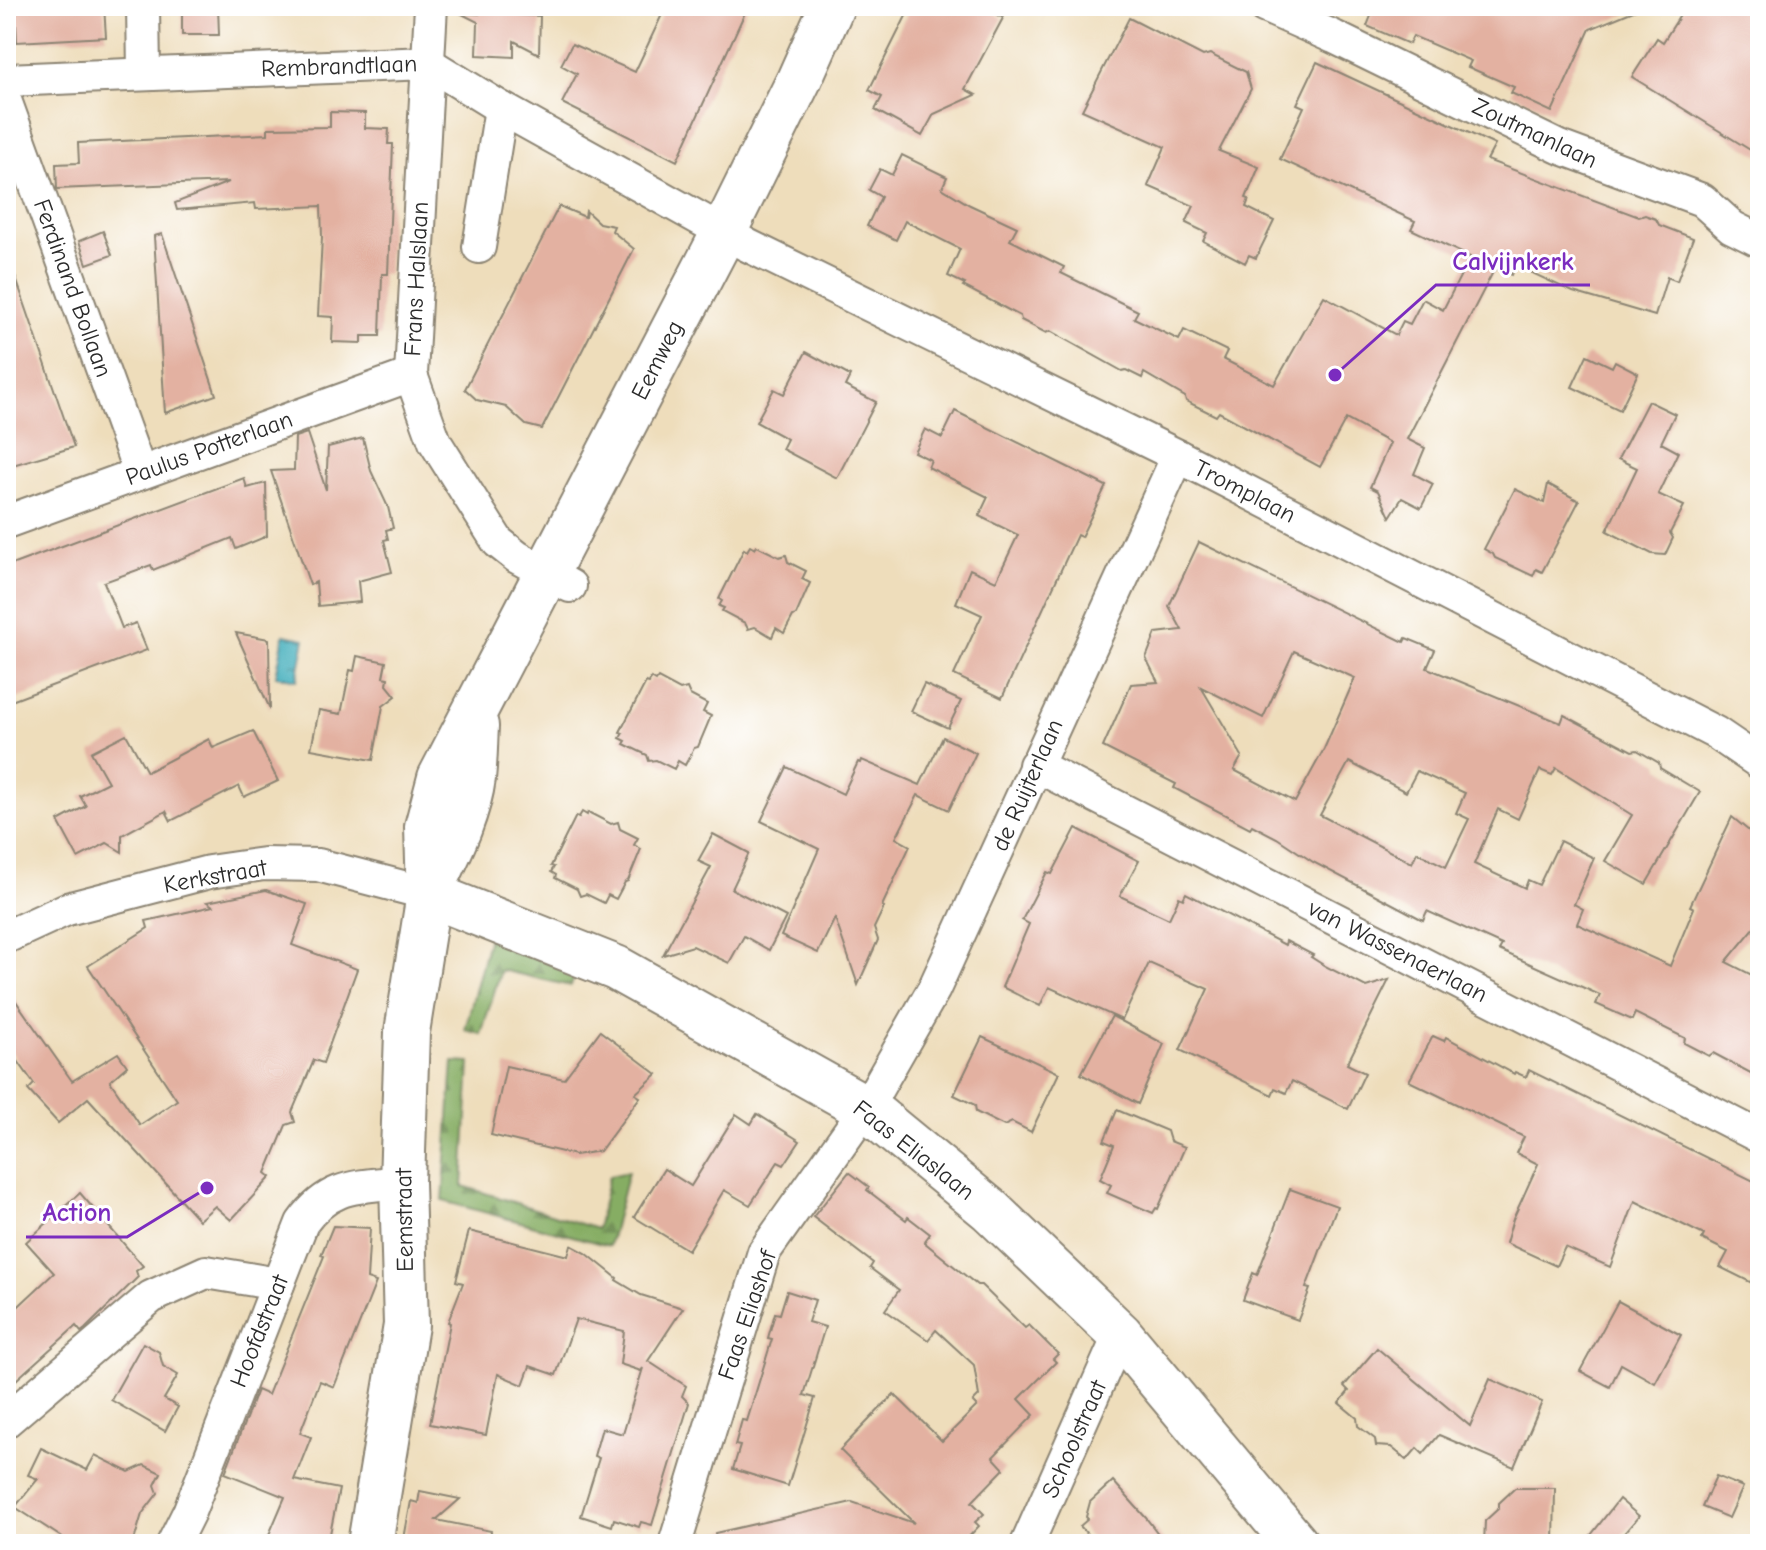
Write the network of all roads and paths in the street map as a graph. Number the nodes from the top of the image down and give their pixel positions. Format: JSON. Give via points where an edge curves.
{"nodes":[{"id":1,"x":143,"y":6,"type":"edge"},
{"id":2,"x":431,"y":6,"type":"edge"},
{"id":3,"x":832,"y":6,"type":"edge"},
{"id":4,"x":1264,"y":6,"type":"edge"},
{"id":5,"x":428,"y":63,"type":"junction"},
{"id":6,"x":144,"y":73,"type":"junction"},
{"id":7,"x":6,"y":80,"type":"edge"},
{"id":8,"x":6,"y":103,"type":"edge"},
{"id":9,"x":501,"y":108,"type":"junction"},
{"id":10,"x":724,"y":232,"type":"junction"},
{"id":11,"x":1760,"y":241,"type":"edge"},
{"id":12,"x":479,"y":247,"type":"dead end"},
{"id":13,"x":411,"y":375,"type":"junction"},
{"id":14,"x":1178,"y":456,"type":"junction"},
{"id":15,"x":140,"y":473,"type":"junction"},
{"id":16,"x":6,"y":522,"type":"edge"},
{"id":17,"x":559,"y":579,"type":"junction"},
{"id":18,"x":1760,"y":763,"type":"edge"},
{"id":19,"x":1035,"y":765,"type":"junction"},
{"id":20,"x":429,"y":894,"type":"junction"},
{"id":21,"x":6,"y":937,"type":"edge"},
{"id":22,"x":866,"y":1108,"type":"junction"},
{"id":23,"x":1760,"y":1137,"type":"edge"},
{"id":24,"x":402,"y":1182,"type":"junction"},
{"id":25,"x":278,"y":1284,"type":"junction"},
{"id":26,"x":1120,"y":1334,"type":"junction"},
{"id":27,"x":6,"y":1421,"type":"edge"},
{"id":28,"x":173,"y":1544,"type":"edge"},
{"id":29,"x":370,"y":1544,"type":"edge"},
{"id":30,"x":675,"y":1544,"type":"edge"},
{"id":31,"x":1027,"y":1544,"type":"edge"},
{"id":32,"x":1296,"y":1544,"type":"edge"}],
"edges":[{"from":1,"to":6,"type":"street"},
{"from":2,"to":5,"type":"street","name":"Frans Halslaan"},
{"from":3,"to":10,"type":"main road","name":"Eemweg"},
{"from":4,"to":11,"type":"street","name":"Zoutmanlaan","via":[[1559,147],[1702,200],[1732,227]]},
{"from":5,"to":6,"type":"street","name":"Rembrandtlaan"},
{"from":5,"to":9,"type":"street","name":"Rembrandtlaan"},
{"from":5,"to":13,"type":"street","name":"Frans Halslaan"},
{"from":6,"to":7,"type":"street","name":"Rembrandtlaan"},
{"from":8,"to":15,"type":"street","name":"Ferdinand Bollaan"},
{"from":9,"to":10,"type":"street","name":"Rembrandtlaan"},
{"from":9,"to":12,"type":"street"},
{"from":10,"to":14,"type":"street","name":"Tromplaan"},
{"from":10,"to":17,"type":"main road","name":"Eemweg"},
{"from":13,"to":15,"type":"street","name":"Paulus Potterlaan"},
{"from":13,"to":17,"type":"street","name":"Frans Halslaan","via":[[435,442],[498,542]]},
{"from":14,"to":18,"type":"street","name":"Tromplaan","via":[[1716,733]]},
{"from":14,"to":19,"type":"street","name":"de Ruijterlaan"},
{"from":15,"to":16,"type":"street","name":"Paulus Potterlaan"},
{"from":17,"to":20,"type":"main road","name":"Eemweg","via":[[505,652],[440,778],[427,827]]},
{"from":19,"to":22,"type":"street","name":"de Ruijterlaan","via":[[934,989]]},
{"from":19,"to":23,"type":"street","name":"van Wassenaerlaan"},
{"from":20,"to":21,"type":"street","name":"Kerkstraat","via":[[318,865],[264,864],[209,872],[67,909]]},
{"from":20,"to":22,"type":"main road","name":"Faas Eliaslaan","via":[[616,968]]},
{"from":20,"to":24,"type":"main road","name":"Eemstraat","via":[[407,1032]]},
{"from":22,"to":26,"type":"main road","name":"Faas Eliaslaan","via":[[990,1210]]},
{"from":22,"to":30,"type":"street","name":"Faas Eliashof","via":[[764,1252]]},
{"from":24,"to":25,"type":"street","name":"Hoofdstraat","via":[[334,1193],[316,1204],[302,1223]]},
{"from":24,"to":29,"type":"main road","name":"Eemstraat","via":[[406,1325]]},
{"from":25,"to":27,"type":"street","via":[[206,1272],[151,1297]]},
{"from":25,"to":28,"type":"street","name":"Hoofdstraat"},
{"from":26,"to":31,"type":"street","name":"Schoolstraat"},
{"from":26,"to":32,"type":"main road","name":"Faas Eliaslaan"}]}
